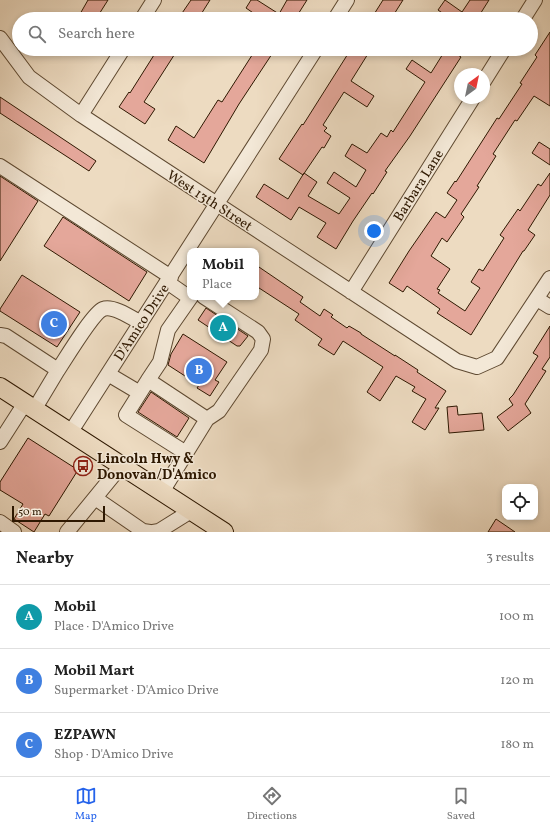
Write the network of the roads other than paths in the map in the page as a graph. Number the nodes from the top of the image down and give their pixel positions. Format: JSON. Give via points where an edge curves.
{"nodes":[{"id":1,"x":154,"y":0,"type":"edge"},
{"id":2,"x":347,"y":0,"type":"edge"},
{"id":3,"x":535,"y":0,"type":"edge"},
{"id":4,"x":146,"y":12,"type":"edge"},
{"id":5,"x":339,"y":12,"type":"edge"},
{"id":6,"x":527,"y":12,"type":"edge"},
{"id":7,"x":0,"y":38,"type":"edge"},
{"id":8,"x":12,"y":54,"type":"edge"},
{"id":9,"x":13,"y":56,"type":"edge"},
{"id":10,"x":119,"y":56,"type":"edge"},
{"id":11,"x":312,"y":56,"type":"edge"},
{"id":12,"x":500,"y":56,"type":"edge"},
{"id":13,"x":490,"y":71,"type":"edge"},
{"id":14,"x":469,"y":104,"type":"edge"},
{"id":15,"x":81,"y":115,"type":"junction"},
{"id":16,"x":0,"y":166,"type":"edge"},
{"id":17,"x":217,"y":204,"type":"junction"},
{"id":18,"x":189,"y":248,"type":"edge"},
{"id":19,"x":187,"y":251,"type":"edge"},
{"id":20,"x":550,"y":278,"type":"edge"},
{"id":21,"x":169,"y":279,"type":"junction"},
{"id":22,"x":351,"y":292,"type":"junction"},
{"id":23,"x":187,"y":294,"type":"edge"},
{"id":24,"x":537,"y":299,"type":"junction"},
{"id":25,"x":189,"y":300,"type":"edge"},
{"id":26,"x":209,"y":300,"type":"edge"},
{"id":27,"x":550,"y":307,"type":"edge"},
{"id":28,"x":141,"y":323,"type":"junction"},
{"id":29,"x":0,"y":335,"type":"edge"},
{"id":30,"x":58,"y":370,"type":"junction"},
{"id":31,"x":108,"y":374,"type":"junction"},
{"id":32,"x":148,"y":380,"type":"junction"},
{"id":33,"x":0,"y":387,"type":"edge"},
{"id":34,"x":140,"y":393,"type":"junction"},
{"id":35,"x":30,"y":407,"type":"junction"},
{"id":36,"x":207,"y":419,"type":"junction"},
{"id":37,"x":70,"y":433,"type":"junction"},
{"id":38,"x":0,"y":442,"type":"edge"},
{"id":39,"x":186,"y":453,"type":"junction"},
{"id":40,"x":121,"y":466,"type":"junction"},
{"id":41,"x":162,"y":492,"type":"junction"},
{"id":42,"x":95,"y":498,"type":"junction"},
{"id":43,"x":191,"y":511,"type":"junction"},
{"id":44,"x":0,"y":522,"type":"edge"},
{"id":45,"x":212,"y":529,"type":"edge"},
{"id":46,"x":14,"y":532,"type":"edge"},
{"id":47,"x":67,"y":532,"type":"edge"},
{"id":48,"x":151,"y":532,"type":"edge"}],
"edges":[{"from":1,"to":4,"type":"street"},
{"from":2,"to":5,"type":"street"},
{"from":3,"to":6,"type":"street"},
{"from":7,"to":8,"type":"street","name":"West 13th Street"},
{"from":9,"to":15,"type":"street","name":"West 13th Street","via":[[29,77]]},
{"from":10,"to":15,"type":"street"},
{"from":11,"to":17,"type":"street","name":"D'Amico Drive"},
{"from":12,"to":13,"type":"street"},
{"from":14,"to":22,"type":"street","name":"Barbara Lane"},
{"from":15,"to":17,"type":"street","name":"West 13th Street"},
{"from":16,"to":21,"type":"street"},
{"from":17,"to":18,"type":"street","name":"D'Amico Drive"},
{"from":17,"to":22,"type":"street","name":"West 13th Street"},
{"from":19,"to":21,"type":"street","name":"D'Amico Drive"},
{"from":20,"to":24,"type":"street"},
{"from":21,"to":23,"type":"street"},
{"from":21,"to":28,"type":"street","name":"D'Amico Drive"},
{"from":22,"to":24,"type":"street","name":"West 13th Street","via":[[457,361],[477,367],[497,358]]},
{"from":24,"to":27,"type":"street"},
{"from":25,"to":32,"type":"street","via":[[168,330],[160,362]]},
{"from":26,"to":36,"type":"street","via":[[258,332],[263,338],[261,350],[219,411]]},
{"from":28,"to":30,"type":"street","via":[[114,309],[104,309],[94,316]]},
{"from":28,"to":31,"type":"street","name":"D'Amico Drive"},
{"from":29,"to":30,"type":"street","via":[[6,336]]},
{"from":30,"to":35,"type":"street"},
{"from":31,"to":34,"type":"street"},
{"from":31,"to":37,"type":"street","name":"D'Amico Drive"},
{"from":32,"to":34,"type":"street"},
{"from":32,"to":36,"type":"street"},
{"from":33,"to":35,"type":"main road"},
{"from":34,"to":39,"type":"street","via":[[126,415]]},
{"from":35,"to":37,"type":"main road"},
{"from":35,"to":38,"type":"street"},
{"from":36,"to":39,"type":"street"},
{"from":37,"to":40,"type":"main road"},
{"from":39,"to":41,"type":"street"},
{"from":40,"to":41,"type":"main road"},
{"from":40,"to":42,"type":"street"},
{"from":41,"to":43,"type":"main road"},
{"from":42,"to":47,"type":"street"},
{"from":42,"to":48,"type":"street","via":[[143,531]]},
{"from":43,"to":45,"type":"main road"},
{"from":43,"to":48,"type":"street","via":[[159,531]]},
{"from":44,"to":46,"type":"street"}]}
